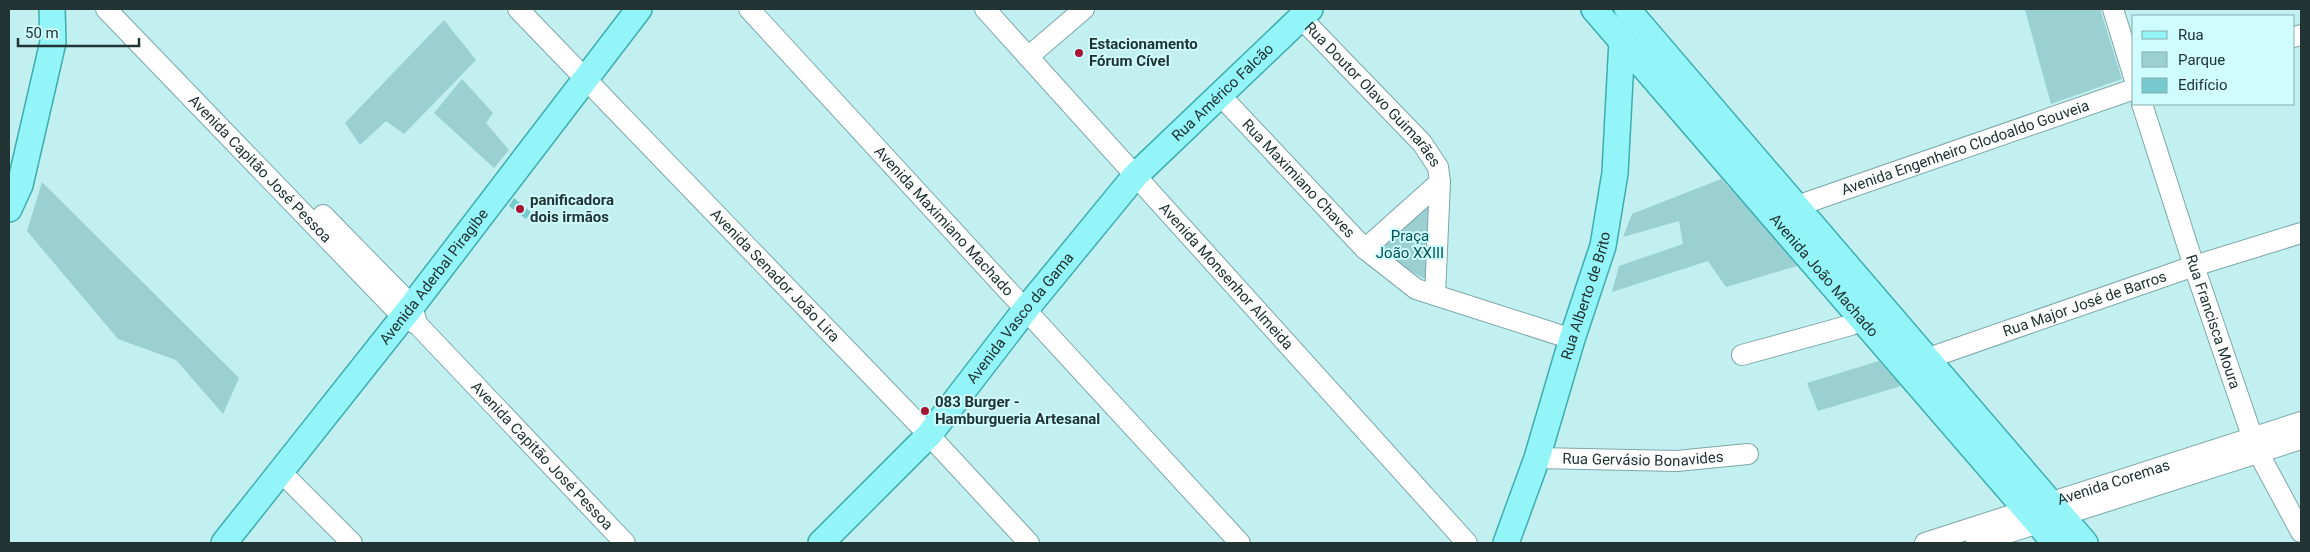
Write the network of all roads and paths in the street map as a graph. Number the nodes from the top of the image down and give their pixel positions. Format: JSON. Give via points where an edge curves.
{"nodes":[{"id":1,"x":52,"y":9,"type":"edge"},
{"id":2,"x":106,"y":9,"type":"edge"},
{"id":3,"x":124,"y":9,"type":"edge"},
{"id":4,"x":518,"y":9,"type":"edge"},
{"id":5,"x":639,"y":9,"type":"edge"},
{"id":6,"x":749,"y":9,"type":"edge"},
{"id":7,"x":985,"y":9,"type":"edge"},
{"id":8,"x":1084,"y":9,"type":"edge"},
{"id":9,"x":1594,"y":9,"type":"edge"},
{"id":10,"x":1628,"y":9,"type":"edge"},
{"id":11,"x":2112,"y":9,"type":"edge"},
{"id":12,"x":1306,"y":13,"type":"edge"},
{"id":13,"x":1622,"y":40,"type":"junction"},
{"id":14,"x":1028,"y":57,"type":"junction"},
{"id":15,"x":2132,"y":71,"type":"edge"},
{"id":16,"x":584,"y":80,"type":"junction"},
{"id":17,"x":2132,"y":90,"type":"edge"},
{"id":18,"x":1219,"y":94,"type":"junction"},
{"id":19,"x":2142,"y":105,"type":"edge"},
{"id":20,"x":1135,"y":176,"type":"junction"},
{"id":21,"x":1440,"y":182,"type":"junction"},
{"id":22,"x":1797,"y":206,"type":"junction"},
{"id":23,"x":9,"y":208,"type":"edge"},
{"id":24,"x":2301,"y":233,"type":"edge"},
{"id":25,"x":1365,"y":249,"type":"junction"},
{"id":26,"x":2194,"y":266,"type":"junction"},
{"id":27,"x":1435,"y":295,"type":"junction"},
{"id":28,"x":1026,"y":309,"type":"junction"},
{"id":29,"x":411,"y":316,"type":"junction"},
{"id":30,"x":1861,"y":318,"type":"junction"},
{"id":31,"x":1572,"y":339,"type":"junction"},
{"id":32,"x":1742,"y":355,"type":"dead end"},
{"id":33,"x":1926,"y":359,"type":"junction"},
{"id":34,"x":2301,"y":422,"type":"edge"},
{"id":35,"x":929,"y":435,"type":"junction"},
{"id":36,"x":2301,"y":439,"type":"edge"},
{"id":37,"x":2256,"y":446,"type":"junction"},
{"id":38,"x":1748,"y":454,"type":"dead end"},
{"id":39,"x":1537,"y":458,"type":"junction"},
{"id":40,"x":281,"y":472,"type":"junction"},
{"id":41,"x":2043,"y":513,"type":"junction"},
{"id":42,"x":2301,"y":532,"type":"edge"},
{"id":43,"x":224,"y":543,"type":"edge"},
{"id":44,"x":352,"y":543,"type":"edge"},
{"id":45,"x":625,"y":543,"type":"edge"},
{"id":46,"x":821,"y":543,"type":"edge"},
{"id":47,"x":1029,"y":543,"type":"edge"},
{"id":48,"x":1240,"y":543,"type":"edge"},
{"id":49,"x":1467,"y":543,"type":"edge"},
{"id":50,"x":1506,"y":543,"type":"edge"},
{"id":51,"x":1928,"y":543,"type":"edge"},
{"id":52,"x":1976,"y":543,"type":"edge"},
{"id":53,"x":2055,"y":543,"type":"edge"},
{"id":54,"x":2085,"y":543,"type":"edge"}],
"edges":[{"from":1,"to":23,"type":"main road","via":[[53,42],[20,185]]},
{"from":2,"to":29,"type":"street","name":"Avenida Capitão José Pessoa"},
{"from":3,"to":29,"type":"street","name":"Avenida Capitão José Pessoa"},
{"from":4,"to":16,"type":"street","name":"Avenida Senador João Lira"},
{"from":5,"to":16,"type":"main road","name":"Avenida Aderbal Piragibe"},
{"from":6,"to":28,"type":"street","name":"Avenida Maximiano Machado"},
{"from":7,"to":14,"type":"street","name":"Avenida Monsenhor Almeida"},
{"from":8,"to":14,"type":"street"},
{"from":9,"to":13,"type":"main road","name":"Avenida João Machado"},
{"from":10,"to":22,"type":"main road","name":"Avenida João Machado"},
{"from":11,"to":15,"type":"street"},
{"from":12,"to":18,"type":"main road","name":"Rua Américo Falcão"},
{"from":12,"to":21,"type":"street","name":"Rua Doutor Olavo Guimarães","via":[[1422,144],[1438,167]]},
{"from":13,"to":30,"type":"main road","name":"Avenida João Machado"},
{"from":13,"to":31,"type":"main road","name":"Rua Alberto de Brito","via":[[1610,209],[1603,246]]},
{"from":14,"to":20,"type":"street","name":"Avenida Monsenhor Almeida"},
{"from":16,"to":29,"type":"main road","name":"Avenida Aderbal Piragibe"},
{"from":16,"to":35,"type":"street","name":"Avenida Senador João Lira"},
{"from":17,"to":22,"type":"street","name":"Avenida Engenheiro Clodoaldo Gouveia"},
{"from":18,"to":20,"type":"main road","name":"Rua Américo Falcão"},
{"from":18,"to":25,"type":"street","name":"Rua Maximiano Chaves"},
{"from":19,"to":26,"type":"street","name":"Rua Francisca Moura"},
{"from":20,"to":28,"type":"main road","name":"Avenida Vasco da Gama"},
{"from":20,"to":49,"type":"street","name":"Avenida Monsenhor Almeida"},
{"from":21,"to":25,"type":"street"},
{"from":21,"to":27,"type":"street","name":"Rua Doutor Olavo Guimarães"},
{"from":22,"to":33,"type":"main road","name":"Avenida João Machado"},
{"from":24,"to":26,"type":"street","name":"Rua Major José de Barros"},
{"from":25,"to":27,"type":"street","name":"Rua Maximiano Chaves","via":[[1416,289]]},
{"from":26,"to":33,"type":"street","name":"Rua Major José de Barros"},
{"from":26,"to":37,"type":"street","name":"Rua Francisca Moura"},
{"from":27,"to":31,"type":"street","name":"Rua Maximiano Chaves"},
{"from":28,"to":35,"type":"main road","name":"Avenida Vasco da Gama"},
{"from":28,"to":48,"type":"street","name":"Avenida Maximiano Machado"},
{"from":29,"to":40,"type":"main road","name":"Avenida Aderbal Piragibe"},
{"from":29,"to":45,"type":"street","name":"Avenida Capitão José Pessoa"},
{"from":30,"to":32,"type":"street","via":[[1851,325]]},
{"from":30,"to":41,"type":"main road","name":"Avenida João Machado"},
{"from":31,"to":39,"type":"main road","name":"Rua Alberto de Brito"},
{"from":33,"to":41,"type":"main road","name":"Avenida João Machado"},
{"from":34,"to":37,"type":"street","name":"Avenida Coremas"},
{"from":35,"to":46,"type":"main road","name":"Avenida Vasco da Gama"},
{"from":35,"to":47,"type":"street","name":"Avenida Senador João Lira"},
{"from":36,"to":37,"type":"street","name":"Avenida Coremas"},
{"from":37,"to":41,"type":"street","name":"Avenida Coremas"},
{"from":37,"to":42,"type":"street","name":"Rua Francisca Moura"},
{"from":38,"to":39,"type":"street","name":"Rua Gervásio Bonavides","via":[[1677,461]]},
{"from":39,"to":50,"type":"main road","name":"Rua Alberto de Brito"},
{"from":40,"to":43,"type":"main road","name":"Avenida Aderbal Piragibe"},
{"from":40,"to":44,"type":"street"},
{"from":41,"to":51,"type":"street","name":"Avenida Coremas"},
{"from":41,"to":52,"type":"street","name":"Avenida Coremas"},
{"from":41,"to":53,"type":"main road","name":"Avenida João Machado"},
{"from":41,"to":54,"type":"main road","name":"Avenida João Machado"}]}
